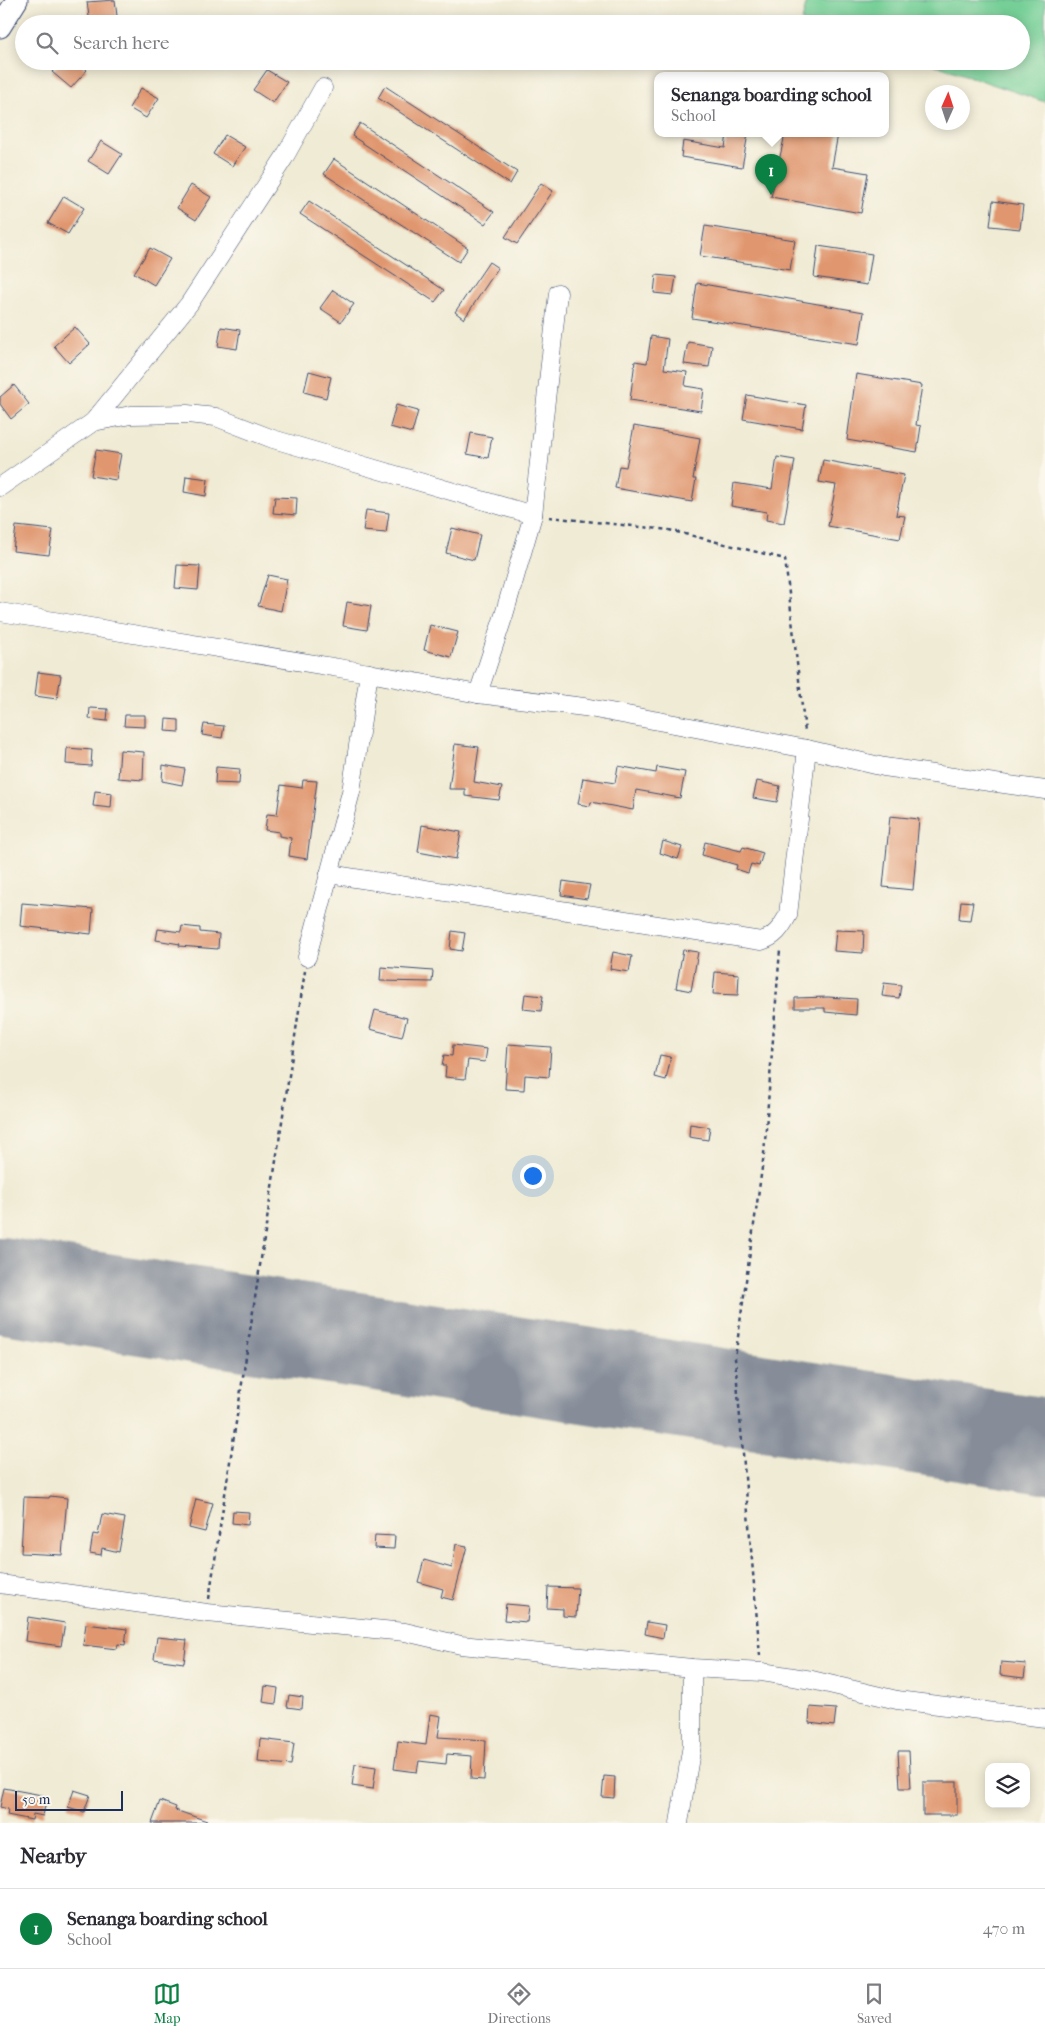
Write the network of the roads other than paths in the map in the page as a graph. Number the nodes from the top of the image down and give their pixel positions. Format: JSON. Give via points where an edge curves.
{"nodes":[{"id":1,"x":17,"y":0,"type":"edge"},
{"id":2,"x":0,"y":27,"type":"edge"},
{"id":3,"x":323,"y":88,"type":"dead end"},
{"id":4,"x":558,"y":292,"type":"dead end"},
{"id":5,"x":93,"y":422,"type":"junction"},
{"id":6,"x":0,"y":487,"type":"edge"},
{"id":7,"x":533,"y":515,"type":"junction"},
{"id":8,"x":0,"y":612,"type":"edge"},
{"id":9,"x":369,"y":673,"type":"junction"},
{"id":10,"x":478,"y":694,"type":"junction"},
{"id":11,"x":807,"y":749,"type":"junction"},
{"id":12,"x":1045,"y":790,"type":"edge"},
{"id":13,"x":329,"y":874,"type":"junction"},
{"id":14,"x":307,"y":958,"type":"road end"},
{"id":15,"x":0,"y":1584,"type":"edge"},
{"id":16,"x":692,"y":1668,"type":"junction"},
{"id":17,"x":1045,"y":1718,"type":"edge"},
{"id":18,"x":679,"y":1823,"type":"edge"}],
"edges":[{"from":1,"to":2,"type":"street"},
{"from":3,"to":5,"type":"street","via":[[284,158],[189,304]]},
{"from":4,"to":7,"type":"street"},
{"from":5,"to":6,"type":"street"},
{"from":5,"to":7,"type":"street","via":[[131,415],[216,417],[282,442]]},
{"from":7,"to":10,"type":"street"},
{"from":8,"to":9,"type":"street"},
{"from":9,"to":10,"type":"street"},
{"from":9,"to":13,"type":"street","via":[[351,792]]},
{"from":10,"to":11,"type":"street","via":[[584,707]]},
{"from":11,"to":12,"type":"street","via":[[884,767]]},
{"from":11,"to":13,"type":"street","via":[[788,915],[771,938],[761,941]]},
{"from":13,"to":14,"type":"street"},
{"from":15,"to":16,"type":"street","via":[[207,1614],[405,1632],[462,1645]]},
{"from":16,"to":17,"type":"street","via":[[762,1672],[897,1700]]},
{"from":16,"to":18,"type":"street","via":[[692,1745]]}]}
